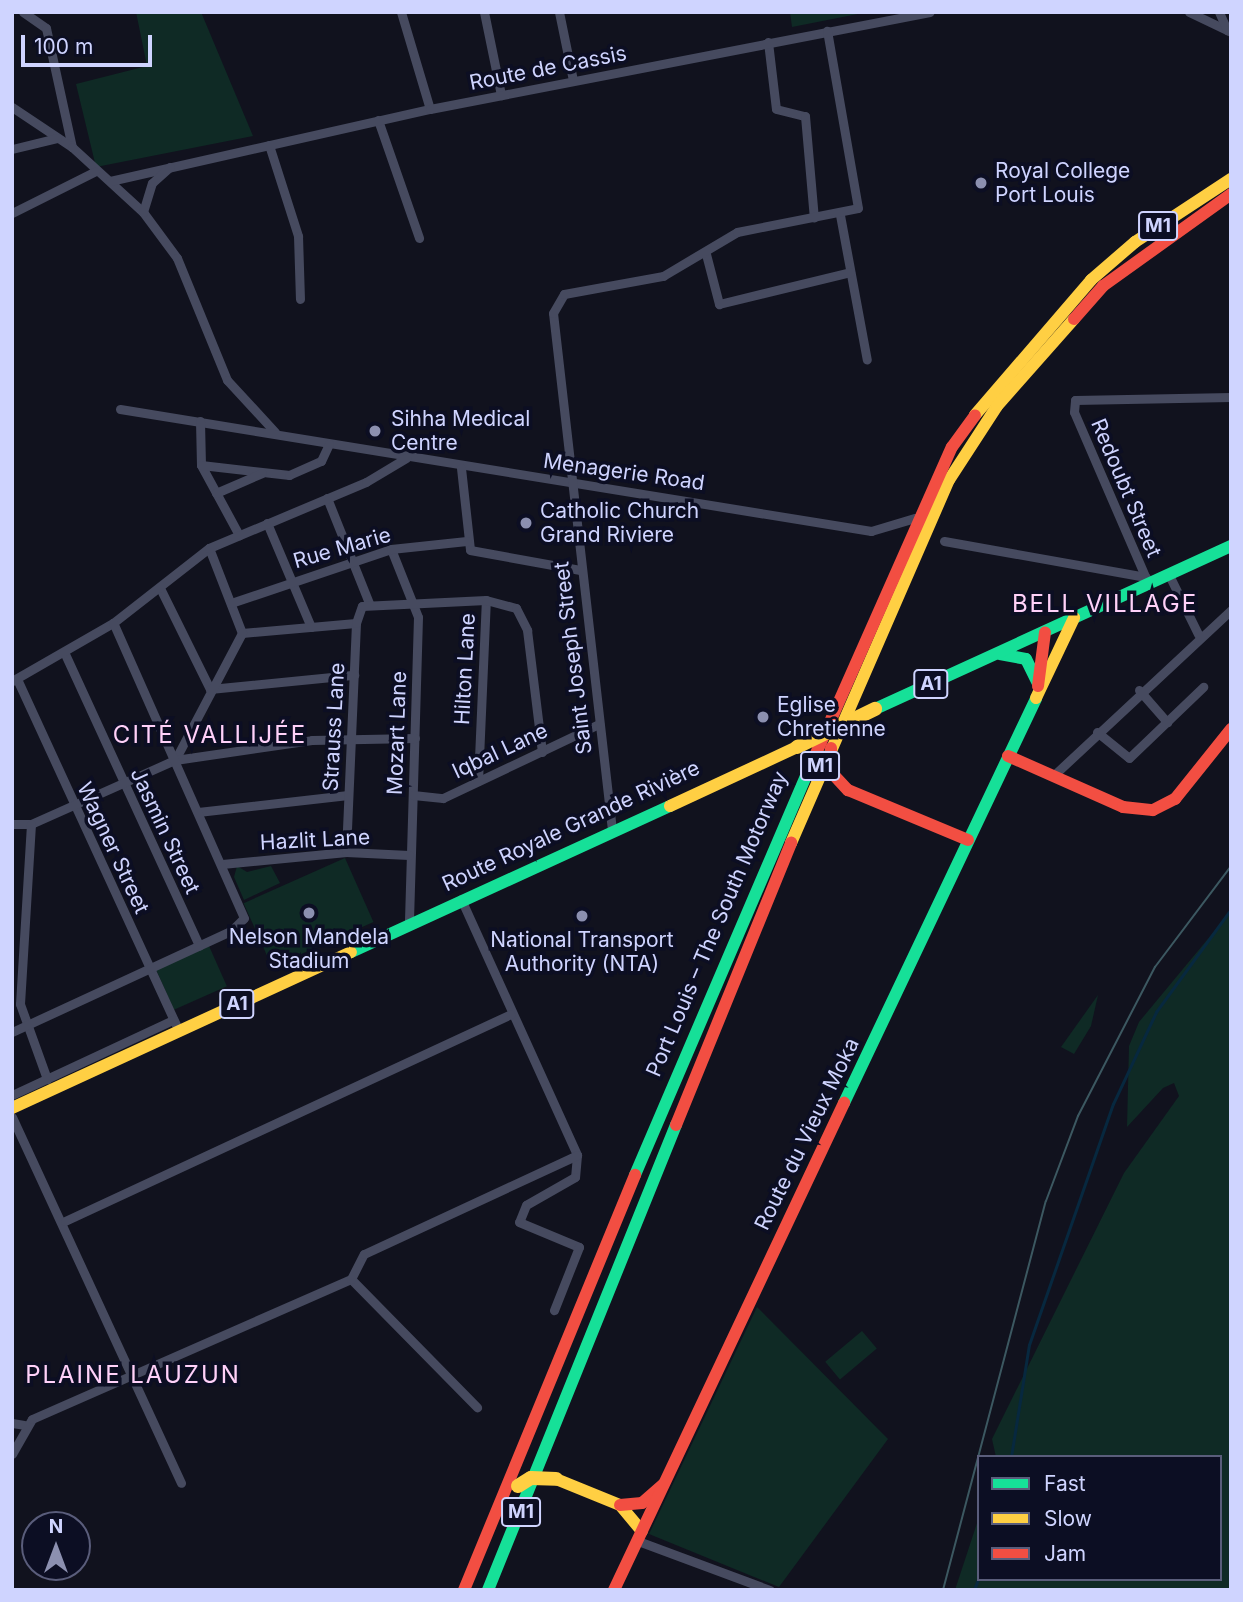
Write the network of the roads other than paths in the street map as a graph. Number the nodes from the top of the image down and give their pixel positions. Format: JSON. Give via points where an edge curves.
{"nodes":[{"id":1,"x":23,"y":12,"type":"edge"},
{"id":2,"x":401,"y":12,"type":"edge"},
{"id":3,"x":484,"y":12,"type":"edge"},
{"id":4,"x":559,"y":12,"type":"edge"},
{"id":5,"x":930,"y":12,"type":"edge"},
{"id":6,"x":1189,"y":12,"type":"edge"},
{"id":7,"x":1219,"y":12,"type":"edge"},
{"id":8,"x":827,"y":31,"type":"junction"},
{"id":9,"x":1229,"y":31,"type":"edge"},
{"id":10,"x":768,"y":42,"type":"junction"},
{"id":11,"x":573,"y":80,"type":"junction"},
{"id":12,"x":501,"y":95,"type":"junction"},
{"id":13,"x":12,"y":107,"type":"edge"},
{"id":14,"x":430,"y":109,"type":"junction"},
{"id":15,"x":378,"y":120,"type":"junction"},
{"id":16,"x":57,"y":138,"type":"junction"},
{"id":17,"x":269,"y":145,"type":"junction"},
{"id":18,"x":72,"y":147,"type":"junction"},
{"id":19,"x":12,"y":149,"type":"edge"},
{"id":20,"x":174,"y":164,"type":"junction"},
{"id":21,"x":94,"y":172,"type":"junction"},
{"id":22,"x":1231,"y":179,"type":"edge"},
{"id":23,"x":110,"y":181,"type":"junction"},
{"id":24,"x":1231,"y":194,"type":"edge"},
{"id":25,"x":143,"y":212,"type":"junction"},
{"id":26,"x":12,"y":213,"type":"edge"},
{"id":27,"x":839,"y":215,"type":"junction"},
{"id":28,"x":814,"y":218,"type":"junction"},
{"id":29,"x":419,"y":238,"type":"dead end"},
{"id":30,"x":706,"y":254,"type":"junction"},
{"id":31,"x":850,"y":272,"type":"junction"},
{"id":32,"x":300,"y":299,"type":"dead end"},
{"id":33,"x":867,"y":360,"type":"dead end"},
{"id":34,"x":1231,"y":397,"type":"edge"},
{"id":35,"x":120,"y":409,"type":"dead end"},
{"id":36,"x":200,"y":421,"type":"junction"},
{"id":37,"x":275,"y":432,"type":"junction"},
{"id":38,"x":329,"y":443,"type":"junction"},
{"id":39,"x":406,"y":458,"type":"junction"},
{"id":40,"x":201,"y":465,"type":"junction"},
{"id":41,"x":461,"y":468,"type":"junction"},
{"id":42,"x":263,"y":472,"type":"junction"},
{"id":43,"x":569,"y":482,"type":"junction"},
{"id":44,"x":216,"y":493,"type":"junction"},
{"id":45,"x":327,"y":498,"type":"junction"},
{"id":46,"x":915,"y":518,"type":"junction"},
{"id":47,"x":267,"y":523,"type":"junction"},
{"id":48,"x":239,"y":535,"type":"junction"},
{"id":49,"x":467,"y":541,"type":"junction"},
{"id":50,"x":944,"y":541,"type":"dead end"},
{"id":51,"x":1231,"y":546,"type":"edge"},
{"id":52,"x":209,"y":548,"type":"junction"},
{"id":53,"x":391,"y":549,"type":"junction"},
{"id":54,"x":352,"y":560,"type":"junction"},
{"id":55,"x":580,"y":570,"type":"junction"},
{"id":56,"x":1169,"y":575,"type":"junction"},
{"id":57,"x":291,"y":580,"type":"junction"},
{"id":58,"x":1147,"y":580,"type":"junction"},
{"id":59,"x":160,"y":588,"type":"junction"},
{"id":60,"x":486,"y":600,"type":"junction"},
{"id":61,"x":415,"y":601,"type":"junction"},
{"id":62,"x":231,"y":603,"type":"junction"},
{"id":63,"x":366,"y":604,"type":"junction"},
{"id":64,"x":1231,"y":610,"type":"edge"},
{"id":65,"x":1074,"y":618,"type":"junction"},
{"id":66,"x":113,"y":623,"type":"junction"},
{"id":67,"x":356,"y":623,"type":"junction"},
{"id":68,"x":311,"y":627,"type":"junction"},
{"id":69,"x":1045,"y":632,"type":"junction"},
{"id":70,"x":242,"y":633,"type":"junction"},
{"id":71,"x":1198,"y":634,"type":"junction"},
{"id":72,"x":65,"y":654,"type":"junction"},
{"id":73,"x":999,"y":654,"type":"junction"},
{"id":74,"x":354,"y":676,"type":"junction"},
{"id":75,"x":15,"y":680,"type":"edge"},
{"id":76,"x":1203,"y":687,"type":"dead end"},
{"id":77,"x":210,"y":689,"type":"junction"},
{"id":78,"x":1037,"y":690,"type":"junction"},
{"id":79,"x":1139,"y":690,"type":"junction"},
{"id":80,"x":1167,"y":722,"type":"junction"},
{"id":81,"x":599,"y":724,"type":"junction"},
{"id":82,"x":1231,"y":729,"type":"edge"},
{"id":83,"x":1097,"y":732,"type":"junction"},
{"id":84,"x":833,"y":735,"type":"junction"},
{"id":85,"x":352,"y":737,"type":"junction"},
{"id":86,"x":415,"y":738,"type":"junction"},
{"id":87,"x":541,"y":752,"type":"junction"},
{"id":88,"x":1008,"y":756,"type":"junction"},
{"id":89,"x":175,"y":760,"type":"junction"},
{"id":90,"x":1054,"y":775,"type":"junction"},
{"id":91,"x":478,"y":781,"type":"junction"},
{"id":92,"x":123,"y":782,"type":"junction"},
{"id":93,"x":348,"y":795,"type":"junction"},
{"id":94,"x":413,"y":795,"type":"junction"},
{"id":95,"x":73,"y":805,"type":"junction"},
{"id":96,"x":198,"y":812,"type":"junction"},
{"id":97,"x":13,"y":822,"type":"edge"},
{"id":98,"x":31,"y":824,"type":"junction"},
{"id":99,"x":612,"y":830,"type":"junction"},
{"id":100,"x":968,"y":840,"type":"junction"},
{"id":101,"x":346,"y":852,"type":"junction"},
{"id":102,"x":409,"y":855,"type":"junction"},
{"id":103,"x":222,"y":864,"type":"junction"},
{"id":104,"x":461,"y":900,"type":"junction"},
{"id":105,"x":409,"y":923,"type":"junction"},
{"id":106,"x":199,"y":946,"type":"junction"},
{"id":107,"x":150,"y":967,"type":"junction"},
{"id":108,"x":510,"y":1014,"type":"junction"},
{"id":109,"x":176,"y":1026,"type":"junction"},
{"id":110,"x":24,"y":1027,"type":"junction"},
{"id":111,"x":12,"y":1032,"type":"edge"},
{"id":112,"x":47,"y":1079,"type":"junction"},
{"id":113,"x":12,"y":1095,"type":"edge"},
{"id":114,"x":12,"y":1108,"type":"edge"},
{"id":115,"x":12,"y":1116,"type":"edge"},
{"id":116,"x":577,"y":1155,"type":"junction"},
{"id":117,"x":65,"y":1221,"type":"junction"},
{"id":118,"x":351,"y":1279,"type":"junction"},
{"id":119,"x":554,"y":1310,"type":"dead end"},
{"id":120,"x":132,"y":1376,"type":"junction"},
{"id":121,"x":477,"y":1407,"type":"dead end"},
{"id":122,"x":12,"y":1423,"type":"edge"},
{"id":123,"x":24,"y":1425,"type":"junction"},
{"id":124,"x":12,"y":1454,"type":"edge"},
{"id":125,"x":181,"y":1483,"type":"dead end"},
{"id":126,"x":663,"y":1485,"type":"junction"},
{"id":127,"x":620,"y":1505,"type":"junction"},
{"id":128,"x":640,"y":1536,"type":"junction"},
{"id":129,"x":464,"y":1590,"type":"edge"},
{"id":130,"x":475,"y":1590,"type":"edge"},
{"id":131,"x":488,"y":1590,"type":"edge"},
{"id":132,"x":614,"y":1590,"type":"edge"},
{"id":133,"x":770,"y":1590,"type":"edge"}],
"edges":[{"from":1,"to":18,"type":"street","via":[[46,29]]},
{"from":2,"to":14,"type":"street"},
{"from":3,"to":12,"type":"street"},
{"from":4,"to":11,"type":"street"},
{"from":5,"to":8,"type":"street","name":"Route de Cassis"},
{"from":6,"to":9,"type":"street"},
{"from":7,"to":9,"type":"street"},
{"from":8,"to":10,"type":"street","name":"Route de Cassis"},
{"from":8,"to":27,"type":"street","via":[[858,208]]},
{"from":10,"to":11,"type":"street","name":"Route de Cassis"},
{"from":10,"to":28,"type":"street","via":[[776,109],[805,116]]},
{"from":11,"to":12,"type":"street","name":"Route de Cassis"},
{"from":12,"to":14,"type":"street","name":"Route de Cassis"},
{"from":13,"to":16,"type":"street"},
{"from":14,"to":15,"type":"street","name":"Route de Cassis"},
{"from":15,"to":17,"type":"street","name":"Route de Cassis"},
{"from":15,"to":29,"type":"street"},
{"from":16,"to":18,"type":"street"},
{"from":16,"to":19,"type":"street"},
{"from":17,"to":20,"type":"street","name":"Route de Cassis"},
{"from":17,"to":32,"type":"street","via":[[298,236]]},
{"from":18,"to":21,"type":"street"},
{"from":20,"to":23,"type":"street","name":"Route de Cassis"},
{"from":20,"to":25,"type":"street","via":[[152,183]]},
{"from":21,"to":23,"type":"street"},
{"from":21,"to":26,"type":"street"},
{"from":22,"to":46,"type":"main road","name":"Port Louis – The South Motorway","number":"M1","via":[[1135,242],[1052,319],[952,447]]},
{"from":23,"to":25,"type":"street"},
{"from":24,"to":84,"type":"main road","name":"Port Louis – The South Motorway","number":"M1","via":[[1103,286],[997,406],[949,480]]},
{"from":25,"to":37,"type":"street","via":[[177,258],[227,380]]},
{"from":27,"to":28,"type":"street"},
{"from":27,"to":31,"type":"street"},
{"from":28,"to":30,"type":"street","via":[[737,232]]},
{"from":30,"to":31,"type":"street","via":[[719,304]]},
{"from":30,"to":43,"type":"street","name":"Saint Joseph Street","via":[[663,276],[557,300],[552,313]]},
{"from":31,"to":33,"type":"street"},
{"from":34,"to":58,"type":"street","name":"Redoubt Street","via":[[1087,395],[1073,406]]},
{"from":35,"to":36,"type":"street","name":"Menagerie Road"},
{"from":36,"to":37,"type":"street","name":"Menagerie Road"},
{"from":36,"to":40,"type":"street"},
{"from":37,"to":38,"type":"street","name":"Menagerie Road"},
{"from":38,"to":39,"type":"street","name":"Menagerie Road"},
{"from":38,"to":42,"type":"street","via":[[325,457],[304,472]]},
{"from":39,"to":41,"type":"street","name":"Menagerie Road"},
{"from":39,"to":45,"type":"street"},
{"from":40,"to":42,"type":"street"},
{"from":40,"to":44,"type":"street"},
{"from":41,"to":43,"type":"street","name":"Menagerie Road"},
{"from":41,"to":49,"type":"street"},
{"from":42,"to":44,"type":"street"},
{"from":43,"to":46,"type":"street","name":"Menagerie Road","via":[[871,531]]},
{"from":43,"to":55,"type":"street","name":"Saint Joseph Street"},
{"from":44,"to":48,"type":"street"},
{"from":45,"to":47,"type":"street"},
{"from":45,"to":54,"type":"street"},
{"from":46,"to":129,"type":"main road","name":"Port Louis – The South Motorway","number":"M1","via":[[713,985]]},
{"from":47,"to":48,"type":"street"},
{"from":47,"to":57,"type":"street"},
{"from":48,"to":52,"type":"street"},
{"from":49,"to":53,"type":"street","name":"Rue Marie"},
{"from":49,"to":55,"type":"street","via":[[480,556]]},
{"from":50,"to":58,"type":"street"},
{"from":51,"to":56,"type":"main road","number":"A1"},
{"from":52,"to":59,"type":"street"},
{"from":52,"to":62,"type":"street"},
{"from":53,"to":54,"type":"street","name":"Rue Marie"},
{"from":53,"to":61,"type":"street","name":"Mozart Lane"},
{"from":54,"to":57,"type":"street","name":"Rue Marie"},
{"from":54,"to":63,"type":"street"},
{"from":55,"to":81,"type":"street","name":"Saint Joseph Street"},
{"from":56,"to":58,"type":"main road","number":"A1"},
{"from":56,"to":71,"type":"street"},
{"from":57,"to":62,"type":"street","name":"Rue Marie"},
{"from":57,"to":68,"type":"street"},
{"from":58,"to":65,"type":"main road","name":"Route Royale Grande Rivière","number":"A1"},
{"from":59,"to":66,"type":"street"},
{"from":59,"to":77,"type":"street"},
{"from":60,"to":61,"type":"street"},
{"from":60,"to":87,"type":"street","via":[[516,608],[527,630]]},
{"from":60,"to":91,"type":"street","name":"Hilton Lane"},
{"from":61,"to":63,"type":"street"},
{"from":61,"to":86,"type":"street","name":"Mozart Lane"},
{"from":62,"to":70,"type":"street"},
{"from":63,"to":67,"type":"street","name":"Strauss Lane"},
{"from":64,"to":71,"type":"street"},
{"from":65,"to":69,"type":"main road","name":"Route Royale Grande Rivière","number":"A1"},
{"from":65,"to":78,"type":"main road","name":"Route du Vieux Moka"},
{"from":66,"to":72,"type":"street"},
{"from":66,"to":89,"type":"street"},
{"from":67,"to":68,"type":"street"},
{"from":67,"to":74,"type":"street","name":"Strauss Lane"},
{"from":68,"to":70,"type":"street"},
{"from":69,"to":73,"type":"main road","name":"Route Royale Grande Rivière","number":"A1"},
{"from":69,"to":78,"type":"main road","name":"Route du Vieux Moka"},
{"from":70,"to":77,"type":"street"},
{"from":71,"to":79,"type":"street"},
{"from":72,"to":75,"type":"street"},
{"from":72,"to":92,"type":"street","name":"Jasmin Street"},
{"from":73,"to":78,"type":"main road","via":[[1026,659]]},
{"from":73,"to":99,"type":"main road","name":"Route Royale Grande Rivière","number":"A1","bridge":true},
{"from":74,"to":77,"type":"street"},
{"from":74,"to":85,"type":"street","name":"Strauss Lane"},
{"from":75,"to":95,"type":"street","name":"Wagner Street"},
{"from":76,"to":80,"type":"street"},
{"from":77,"to":89,"type":"street"},
{"from":78,"to":88,"type":"main road","name":"Route du Vieux Moka"},
{"from":79,"to":80,"type":"street"},
{"from":79,"to":83,"type":"street"},
{"from":80,"to":83,"type":"street","via":[[1129,758]]},
{"from":81,"to":87,"type":"street","name":"Iqbal Lane"},
{"from":81,"to":99,"type":"street","name":"Saint Joseph Street"},
{"from":82,"to":90,"type":"main road","via":[[1165,808],[1123,807]]},
{"from":83,"to":90,"type":"street"},
{"from":84,"to":100,"type":"main road","via":[[830,761],[838,782]]},
{"from":84,"to":131,"type":"main road","name":"Port Louis – The South Motorway","number":"M1"},
{"from":85,"to":86,"type":"street"},
{"from":85,"to":89,"type":"street"},
{"from":85,"to":93,"type":"street","name":"Strauss Lane"},
{"from":86,"to":94,"type":"street","name":"Mozart Lane"},
{"from":87,"to":91,"type":"street","name":"Iqbal Lane"},
{"from":88,"to":90,"type":"main road"},
{"from":88,"to":100,"type":"main road","name":"Route du Vieux Moka"},
{"from":89,"to":92,"type":"street"},
{"from":89,"to":96,"type":"street"},
{"from":91,"to":94,"type":"street","name":"Iqbal Lane","via":[[443,798]]},
{"from":92,"to":95,"type":"street"},
{"from":92,"to":106,"type":"street","name":"Jasmin Street"},
{"from":93,"to":96,"type":"street"},
{"from":93,"to":101,"type":"street","name":"Strauss Lane"},
{"from":94,"to":102,"type":"street","name":"Mozart Lane"},
{"from":95,"to":98,"type":"street"},
{"from":95,"to":107,"type":"street","name":"Wagner Street"},
{"from":96,"to":103,"type":"street"},
{"from":97,"to":98,"type":"street"},
{"from":98,"to":110,"type":"street"},
{"from":99,"to":104,"type":"main road","name":"Route Royale Grande Rivière","number":"A1"},
{"from":100,"to":126,"type":"main road","name":"Route du Vieux Moka"},
{"from":101,"to":102,"type":"street","name":"Hazlit Lane"},
{"from":101,"to":103,"type":"street","name":"Hazlit Lane"},
{"from":102,"to":105,"type":"street","name":"Mozart Lane"},
{"from":103,"to":106,"type":"street","via":[[244,918]]},
{"from":104,"to":105,"type":"main road","name":"Route Royale Grande Rivière","number":"A1"},
{"from":104,"to":108,"type":"street"},
{"from":105,"to":109,"type":"main road","name":"Route Royale Grande Rivière","number":"A1"},
{"from":106,"to":107,"type":"street"},
{"from":107,"to":109,"type":"street","name":"Wagner Street"},
{"from":107,"to":110,"type":"street"},
{"from":108,"to":116,"type":"street"},
{"from":108,"to":117,"type":"street"},
{"from":109,"to":112,"type":"street"},
{"from":109,"to":114,"type":"main road","name":"Route Royale Grande Rivière","number":"A1"},
{"from":110,"to":111,"type":"street"},
{"from":110,"to":112,"type":"street"},
{"from":112,"to":113,"type":"street"},
{"from":115,"to":117,"type":"street"},
{"from":116,"to":118,"type":"street","via":[[364,1254]]},
{"from":116,"to":119,"type":"street","via":[[575,1177],[526,1205],[519,1222],[579,1247]]},
{"from":117,"to":120,"type":"street"},
{"from":118,"to":120,"type":"street"},
{"from":118,"to":121,"type":"street"},
{"from":120,"to":123,"type":"street"},
{"from":120,"to":125,"type":"street"},
{"from":122,"to":123,"type":"street"},
{"from":123,"to":124,"type":"street"},
{"from":126,"to":127,"type":"main road","via":[[642,1503]]},
{"from":126,"to":128,"type":"main road","name":"Route du Vieux Moka"},
{"from":127,"to":128,"type":"main road","via":[[634,1514]]},
{"from":127,"to":130,"type":"main road","bridge":true,"via":[[556,1479],[531,1478],[518,1486]]},
{"from":128,"to":132,"type":"main road","name":"Route du Vieux Moka"},
{"from":128,"to":133,"type":"street"}]}
